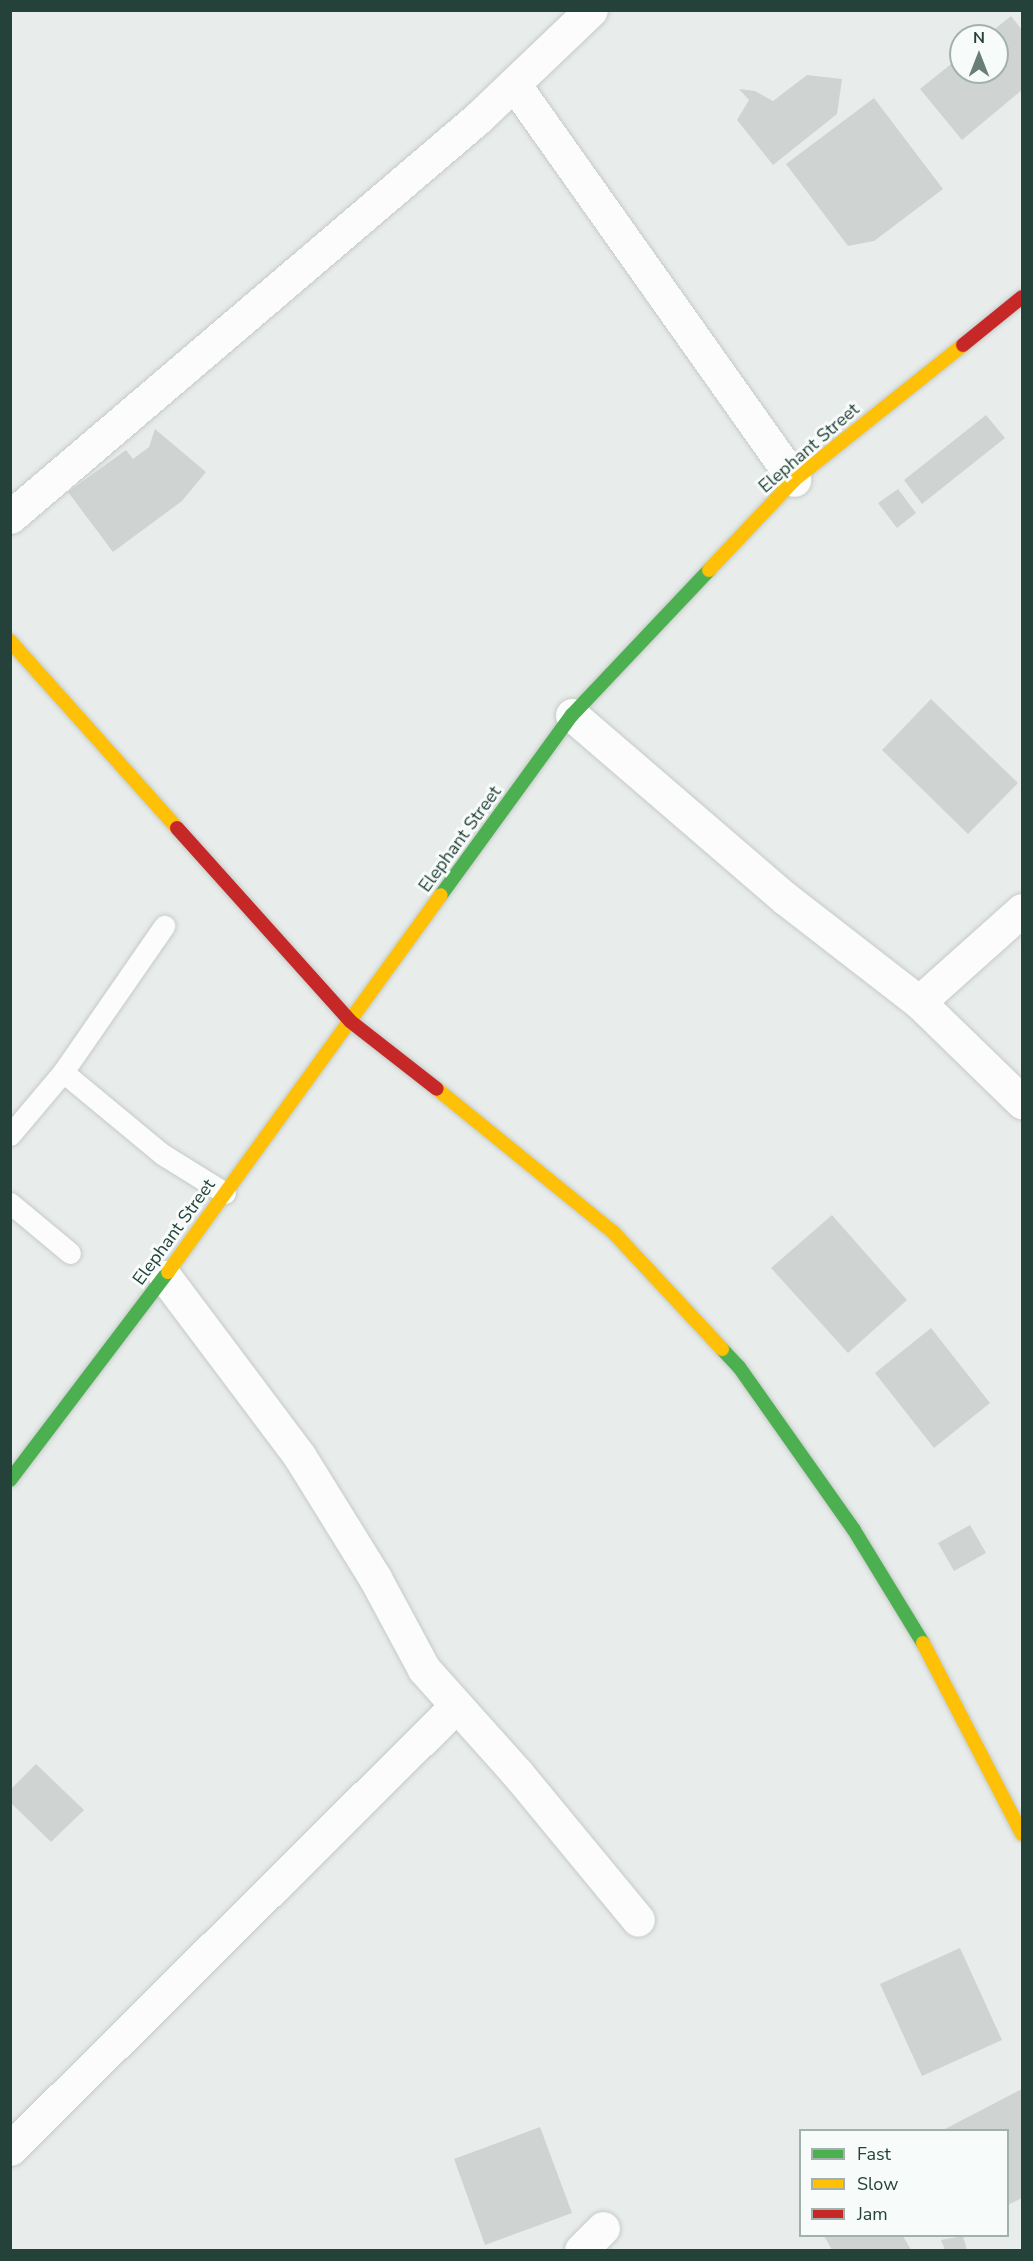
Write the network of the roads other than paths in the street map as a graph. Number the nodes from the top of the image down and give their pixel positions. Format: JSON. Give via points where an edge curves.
{"nodes":[{"id":1,"x":591,"y":10,"type":"edge"},
{"id":2,"x":514,"y":84,"type":"junction"},
{"id":3,"x":1023,"y":297,"type":"edge"},
{"id":4,"x":794,"y":480,"type":"junction"},
{"id":5,"x":10,"y":517,"type":"edge"},
{"id":6,"x":10,"y":641,"type":"edge"},
{"id":7,"x":572,"y":715,"type":"junction"},
{"id":8,"x":1023,"y":910,"type":"edge"},
{"id":9,"x":164,"y":926,"type":"dead end"},
{"id":10,"x":919,"y":1002,"type":"junction"},
{"id":11,"x":350,"y":1021,"type":"junction"},
{"id":12,"x":63,"y":1072,"type":"junction"},
{"id":13,"x":1023,"y":1102,"type":"edge"},
{"id":14,"x":10,"y":1135,"type":"edge"},
{"id":15,"x":225,"y":1194,"type":"junction"},
{"id":16,"x":10,"y":1203,"type":"edge"},
{"id":17,"x":70,"y":1253,"type":"dead end"},
{"id":18,"x":165,"y":1277,"type":"junction"},
{"id":19,"x":10,"y":1480,"type":"edge"},
{"id":20,"x":456,"y":1706,"type":"junction"},
{"id":21,"x":1023,"y":1834,"type":"edge"},
{"id":22,"x":638,"y":1920,"type":"dead end"},
{"id":23,"x":10,"y":2149,"type":"edge"}],
"edges":[{"from":1,"to":2,"type":"street"},
{"from":2,"to":4,"type":"street"},
{"from":2,"to":5,"type":"street"},
{"from":3,"to":4,"type":"main road","name":"Elephant Street"},
{"from":4,"to":7,"type":"main road","name":"Elephant Street"},
{"from":6,"to":11,"type":"main road"},
{"from":7,"to":10,"type":"street","via":[[786,899]]},
{"from":7,"to":11,"type":"main road","name":"Elephant Street"},
{"from":8,"to":10,"type":"street"},
{"from":9,"to":12,"type":"lane"},
{"from":10,"to":13,"type":"street"},
{"from":11,"to":15,"type":"main road","name":"Elephant Street"},
{"from":11,"to":21,"type":"main road","via":[[613,1232],[739,1367],[854,1530],[941,1672]]},
{"from":12,"to":14,"type":"lane"},
{"from":12,"to":15,"type":"lane","via":[[162,1154]]},
{"from":15,"to":18,"type":"main road","name":"Elephant Street"},
{"from":16,"to":17,"type":"lane"},
{"from":18,"to":19,"type":"main road","name":"Elephant Street"},
{"from":18,"to":20,"type":"street","via":[[300,1457],[375,1578],[424,1670]]},
{"from":20,"to":22,"type":"street"},
{"from":20,"to":23,"type":"street"}]}
